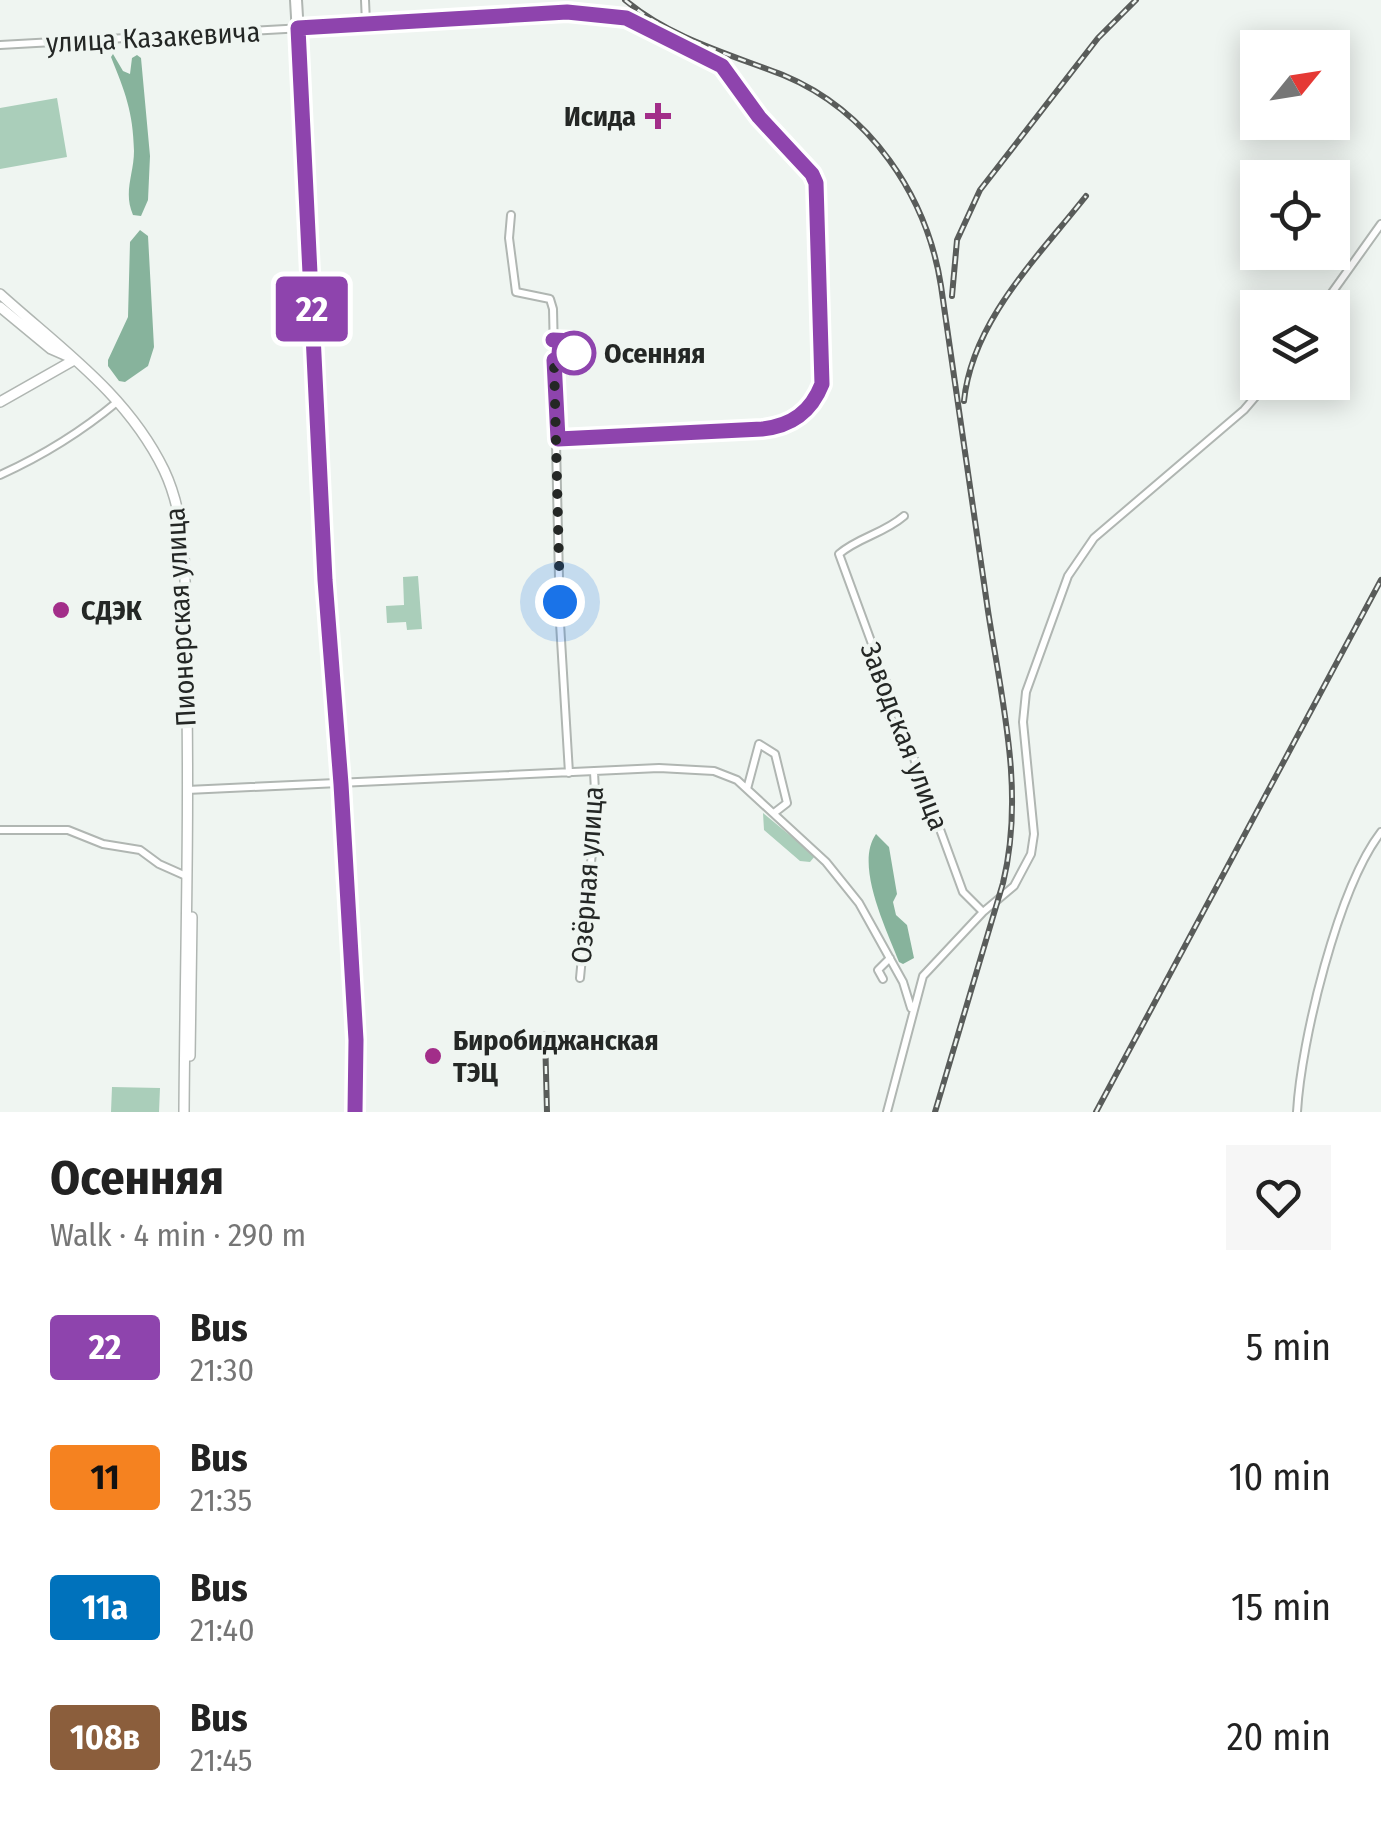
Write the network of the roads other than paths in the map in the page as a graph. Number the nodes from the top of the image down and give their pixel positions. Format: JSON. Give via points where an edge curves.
{"nodes":[{"id":1,"x":296,"y":0,"type":"edge"},
{"id":2,"x":365,"y":0,"type":"edge"},
{"id":3,"x":366,"y":23,"type":"junction"},
{"id":4,"x":298,"y":28,"type":"junction"},
{"id":5,"x":0,"y":45,"type":"edge"},
{"id":6,"x":511,"y":215,"type":"dead end"},
{"id":7,"x":1381,"y":224,"type":"edge"},
{"id":8,"x":1334,"y":290,"type":"edge"},
{"id":9,"x":0,"y":294,"type":"edge"},
{"id":10,"x":0,"y":307,"type":"edge"},
{"id":11,"x":74,"y":360,"type":"junction"},
{"id":12,"x":1253,"y":400,"type":"edge"},
{"id":13,"x":119,"y":401,"type":"junction"},
{"id":14,"x":0,"y":402,"type":"edge"},
{"id":15,"x":558,"y":439,"type":"junction"},
{"id":16,"x":0,"y":476,"type":"edge"},
{"id":17,"x":904,"y":516,"type":"dead end"},
{"id":18,"x":594,"y":772,"type":"junction"},
{"id":19,"x":569,"y":773,"type":"junction"},
{"id":20,"x":341,"y":784,"type":"junction"},
{"id":21,"x":748,"y":789,"type":"junction"},
{"id":22,"x":187,"y":790,"type":"junction"},
{"id":23,"x":774,"y":813,"type":"junction"},
{"id":24,"x":0,"y":830,"type":"edge"},
{"id":25,"x":1381,"y":832,"type":"edge"},
{"id":26,"x":189,"y":876,"type":"junction"},
{"id":27,"x":983,"y":912,"type":"junction"},
{"id":28,"x":890,"y":958,"type":"junction"},
{"id":29,"x":923,"y":976,"type":"junction"},
{"id":30,"x":580,"y":978,"type":"dead end"},
{"id":31,"x":883,"y":980,"type":"dead end"},
{"id":32,"x":903,"y":982,"type":"junction"},
{"id":33,"x":910,"y":1019,"type":"junction"},
{"id":34,"x":187,"y":1112,"type":"edge"},
{"id":35,"x":355,"y":1112,"type":"edge"},
{"id":36,"x":887,"y":1112,"type":"edge"},
{"id":37,"x":1296,"y":1112,"type":"edge"}],
"edges":[{"from":1,"to":4,"type":"main road"},
{"from":2,"to":3,"type":"street"},
{"from":3,"to":4,"type":"street","name":"улица Казакевича"},
{"from":3,"to":15,"type":"street","name":"улица Казакевича","via":[[567,12],[626,18],[722,66],[812,174],[822,384],[807,411],[774,428]]},
{"from":4,"to":5,"type":"street","name":"улица Казакевича"},
{"from":4,"to":20,"type":"main road"},
{"from":6,"to":15,"type":"street","name":"Озёрная улица","via":[[516,292],[552,303]]},
{"from":7,"to":8,"type":"street"},
{"from":9,"to":11,"type":"main road","name":"Пионерская улица"},
{"from":10,"to":11,"type":"main road","name":"Пионерская улица","via":[[50,349]]},
{"from":11,"to":13,"type":"main road","name":"Пионерская улица"},
{"from":11,"to":14,"type":"main road"},
{"from":12,"to":27,"type":"street","via":[[1094,538],[1068,576],[1026,692],[1031,854],[1019,879]]},
{"from":13,"to":16,"type":"street"},
{"from":13,"to":22,"type":"main road","name":"Пионерская улица","via":[[164,471],[180,520]]},
{"from":15,"to":19,"type":"street","name":"Озёрная улица"},
{"from":17,"to":27,"type":"street","name":"Заводская улица","via":[[839,554],[963,892]]},
{"from":18,"to":19,"type":"street"},
{"from":18,"to":21,"type":"street","via":[[687,767],[714,770]]},
{"from":18,"to":30,"type":"street","name":"Озёрная улица"},
{"from":19,"to":20,"type":"street"},
{"from":20,"to":22,"type":"street"},
{"from":20,"to":35,"type":"main road"},
{"from":21,"to":23,"type":"street"},
{"from":21,"to":23,"type":"street","via":[[759,744],[775,754],[781,776],[787,804]]},
{"from":22,"to":26,"type":"main road","name":"Пионерская улица"},
{"from":23,"to":28,"type":"street","via":[[860,903]]},
{"from":24,"to":26,"type":"street","via":[[68,830],[140,850]]},
{"from":25,"to":37,"type":"street","via":[[1348,895],[1304,1054]]},
{"from":26,"to":34,"type":"main road","name":"Пионерская улица"},
{"from":27,"to":29,"type":"street"},
{"from":28,"to":31,"type":"street","via":[[878,970]]},
{"from":28,"to":32,"type":"street"},
{"from":29,"to":32,"type":"street"},
{"from":29,"to":33,"type":"street"},
{"from":32,"to":33,"type":"street"},
{"from":33,"to":36,"type":"street"}]}
